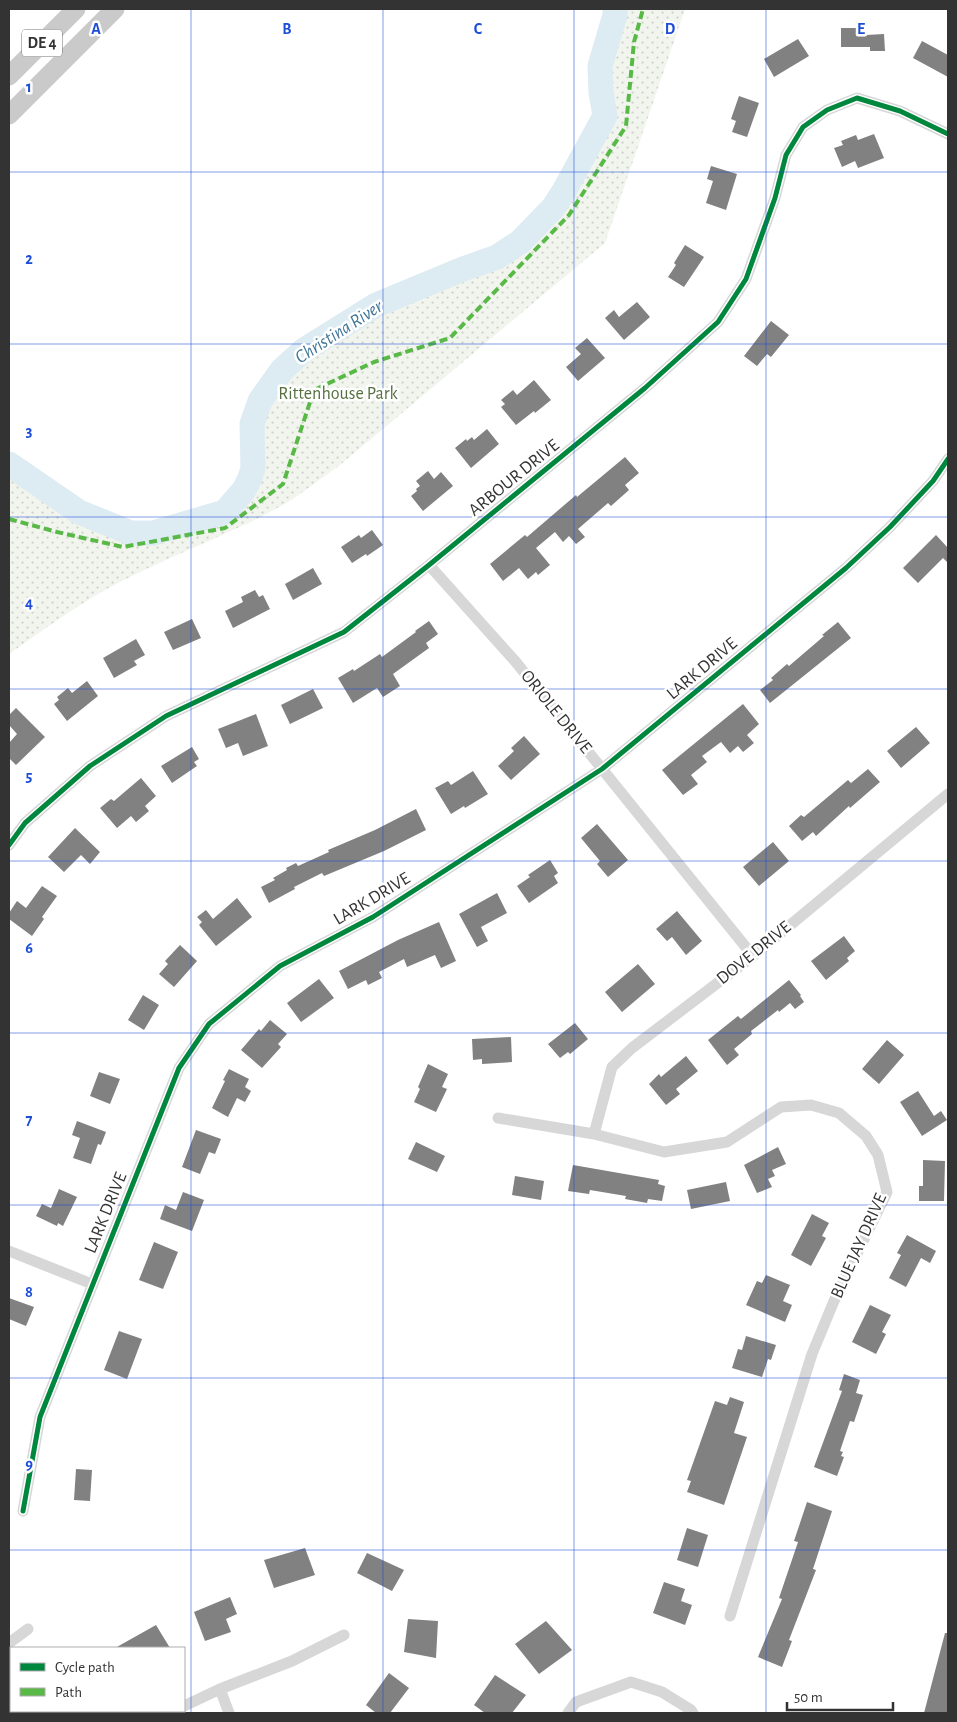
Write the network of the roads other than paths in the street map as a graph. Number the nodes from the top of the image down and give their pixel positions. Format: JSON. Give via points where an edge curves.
{"nodes":[{"id":1,"x":76,"y":9,"type":"edge"},
{"id":2,"x":115,"y":9,"type":"edge"},
{"id":3,"x":9,"y":76,"type":"edge"},
{"id":4,"x":9,"y":115,"type":"edge"},
{"id":5,"x":948,"y":134,"type":"edge"},
{"id":6,"x":948,"y":459,"type":"edge"},
{"id":7,"x":429,"y":565,"type":"junction"},
{"id":8,"x":602,"y":770,"type":"junction"},
{"id":9,"x":948,"y":794,"type":"edge"},
{"id":10,"x":9,"y":845,"type":"edge"},
{"id":11,"x":753,"y":956,"type":"junction"},
{"id":12,"x":498,"y":1118,"type":"dead end"},
{"id":13,"x":594,"y":1134,"type":"junction"},
{"id":14,"x":9,"y":1251,"type":"edge"},
{"id":15,"x":92,"y":1284,"type":"junction"},
{"id":16,"x":22,"y":1512,"type":"dead end"},
{"id":17,"x":730,"y":1616,"type":"dead end"},
{"id":18,"x":28,"y":1629,"type":"dead end"},
{"id":19,"x":344,"y":1634,"type":"dead end"},
{"id":20,"x":9,"y":1643,"type":"edge"},
{"id":21,"x":220,"y":1689,"type":"junction"},
{"id":22,"x":185,"y":1706,"type":"edge"},
{"id":23,"x":229,"y":1713,"type":"edge"},
{"id":24,"x":568,"y":1713,"type":"edge"},
{"id":25,"x":693,"y":1713,"type":"edge"}],
"edges":[{"from":1,"to":3,"type":"main road","number":"DE 4"},
{"from":2,"to":4,"type":"main road","number":"DE 4"},
{"from":5,"to":7,"type":"street","name":"ARBOUR DRIVE","via":[[900,111],[857,98],[827,110],[803,127],[786,155],[775,198],[746,280],[718,322],[645,388]]},
{"from":6,"to":8,"type":"street","name":"LARK DRIVE","via":[[933,481],[890,527],[846,568]]},
{"from":7,"to":8,"type":"street","name":"ORIOLE DRIVE","via":[[514,661]]},
{"from":7,"to":10,"type":"street","name":"ARBOUR DRIVE","via":[[344,632],[166,716],[90,766],[25,823]]},
{"from":8,"to":11,"type":"street","name":"ORIOLE DRIVE"},
{"from":8,"to":15,"type":"street","name":"LARK DRIVE","via":[[373,916],[280,966],[208,1024],[179,1068]]},
{"from":9,"to":11,"type":"street","name":"DOVE DRIVE"},
{"from":11,"to":13,"type":"street","name":"DOVE DRIVE","via":[[632,1048],[612,1067]]},
{"from":12,"to":13,"type":"street","name":"BLUE JAY DRIVE"},
{"from":13,"to":17,"type":"street","name":"BLUE JAY DRIVE","via":[[664,1152],[728,1142],[780,1108],[811,1105],[839,1113],[866,1136],[878,1155],[887,1192],[812,1354]]},
{"from":14,"to":15,"type":"street"},
{"from":15,"to":16,"type":"street","name":"LARK DRIVE","via":[[40,1417]]},
{"from":18,"to":20,"type":"street"},
{"from":19,"to":21,"type":"street","via":[[292,1660]]},
{"from":21,"to":22,"type":"street"},
{"from":21,"to":23,"type":"street"},
{"from":24,"to":25,"type":"street","via":[[576,1702],[631,1682],[662,1692]]}]}
